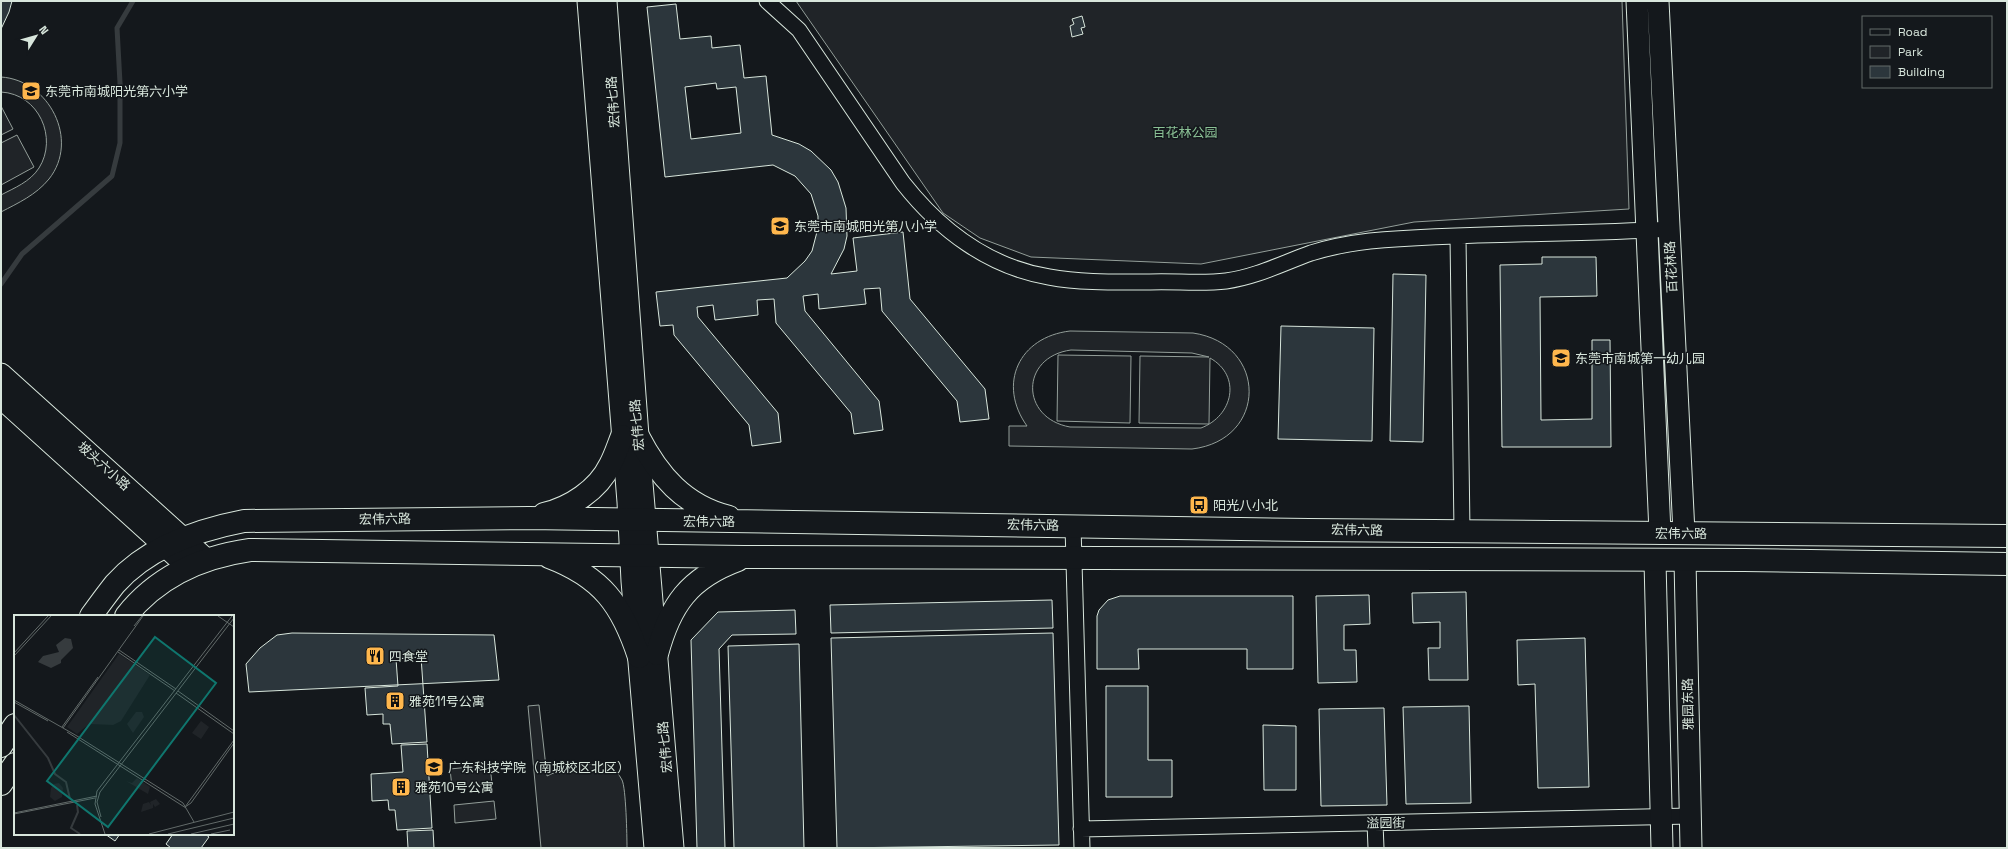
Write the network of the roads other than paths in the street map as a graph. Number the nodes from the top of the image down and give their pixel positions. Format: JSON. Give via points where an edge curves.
{"nodes":[{"id":1,"x":588,"y":1,"type":"edge"},
{"id":2,"x":606,"y":1,"type":"edge"},
{"id":3,"x":768,"y":1,"type":"edge"},
{"id":4,"x":1637,"y":1,"type":"edge"},
{"id":5,"x":1658,"y":1,"type":"edge"},
{"id":6,"x":1669,"y":229,"type":"junction"},
{"id":7,"x":1647,"y":230,"type":"junction"},
{"id":8,"x":1458,"y":237,"type":"junction"},
{"id":9,"x":1,"y":374,"type":"edge"},
{"id":10,"x":1,"y":398,"type":"edge"},
{"id":11,"x":630,"y":436,"type":"junction"},
{"id":12,"x":530,"y":518,"type":"junction"},
{"id":13,"x":637,"y":520,"type":"junction"},
{"id":14,"x":746,"y":521,"type":"junction"},
{"id":15,"x":1073,"y":526,"type":"junction"},
{"id":16,"x":1462,"y":531,"type":"junction"},
{"id":17,"x":1660,"y":533,"type":"junction"},
{"id":18,"x":1684,"y":533,"type":"junction"},
{"id":19,"x":2007,"y":536,"type":"edge"},
{"id":20,"x":175,"y":542,"type":"junction"},
{"id":21,"x":540,"y":553,"type":"junction"},
{"id":22,"x":640,"y":555,"type":"junction"},
{"id":23,"x":744,"y":557,"type":"junction"},
{"id":24,"x":1074,"y":558,"type":"junction"},
{"id":25,"x":1655,"y":560,"type":"junction"},
{"id":26,"x":1685,"y":560,"type":"junction"},
{"id":27,"x":197,"y":563,"type":"junction"},
{"id":28,"x":2007,"y":564,"type":"edge"},
{"id":29,"x":92,"y":615,"type":"edge"},
{"id":30,"x":127,"y":615,"type":"edge"},
{"id":31,"x":648,"y":656,"type":"junction"},
{"id":32,"x":14,"y":726,"type":"edge"},
{"id":33,"x":1,"y":746,"type":"edge"},
{"id":34,"x":14,"y":765,"type":"edge"},
{"id":35,"x":1,"y":784,"type":"edge"},
{"id":36,"x":1691,"y":816,"type":"junction"},
{"id":37,"x":1661,"y":817,"type":"junction"},
{"id":38,"x":1375,"y":823,"type":"junction"},
{"id":39,"x":1081,"y":829,"type":"junction"},
{"id":40,"x":655,"y":848,"type":"edge"},
{"id":41,"x":673,"y":848,"type":"edge"},
{"id":42,"x":1082,"y":848,"type":"edge"},
{"id":43,"x":1376,"y":848,"type":"edge"},
{"id":44,"x":1662,"y":848,"type":"edge"},
{"id":45,"x":1691,"y":848,"type":"edge"}],
"edges":[{"from":1,"to":11,"type":"street","name":"宏伟七路"},
{"from":2,"to":11,"type":"street","name":"宏伟七路"},
{"from":3,"to":8,"type":"street","via":[[799,30],[919,203],[937,221],[978,251],[1000,263],[1049,277],[1116,282],[1226,281],[1270,270],[1312,253],[1368,241]]},
{"from":4,"to":7,"type":"street","name":"百花林路"},
{"from":5,"to":6,"type":"street","name":"百花林路"},
{"from":6,"to":7,"type":"street"},
{"from":6,"to":18,"type":"street","name":"百花林路"},
{"from":7,"to":8,"type":"street"},
{"from":7,"to":17,"type":"street","name":"百花林路"},
{"from":8,"to":16,"type":"street"},
{"from":9,"to":20,"type":"street","name":"坡头六小路"},
{"from":10,"to":20,"type":"street","name":"坡头六小路"},
{"from":11,"to":12,"type":"main road","via":[[610,467],[589,492],[561,510]]},
{"from":11,"to":13,"type":"street","name":"宏伟七路"},
{"from":11,"to":14,"type":"main road","via":[[670,484],[692,501],[718,514]]},
{"from":12,"to":13,"type":"main road","name":"宏伟六路"},
{"from":12,"to":20,"type":"main road","name":"宏伟六路","via":[[244,521],[213,527]]},
{"from":13,"to":14,"type":"main road","name":"宏伟六路"},
{"from":13,"to":22,"type":"street","name":"宏伟七路"},
{"from":14,"to":15,"type":"main road","name":"宏伟六路"},
{"from":15,"to":16,"type":"main road","name":"宏伟六路"},
{"from":15,"to":24,"type":"street"},
{"from":16,"to":17,"type":"main road","name":"宏伟六路"},
{"from":17,"to":18,"type":"main road","name":"宏伟六路"},
{"from":18,"to":19,"type":"main road","name":"宏伟六路"},
{"from":20,"to":27,"type":"street","name":"坡头六小路"},
{"from":20,"to":29,"type":"main road","name":"宏伟六路","via":[[131,570],[116,584]]},
{"from":21,"to":22,"type":"main road","name":"宏伟六路"},
{"from":21,"to":27,"type":"main road","name":"宏伟六路","via":[[250,550]]},
{"from":21,"to":31,"type":"main road","via":[[568,564],[587,576],[614,602]]},
{"from":22,"to":23,"type":"main road","name":"宏伟六路"},
{"from":22,"to":31,"type":"street","name":"宏伟七路"},
{"from":23,"to":24,"type":"main road","name":"宏伟六路"},
{"from":23,"to":31,"type":"main road","via":[[718,567],[696,583],[678,603]]},
{"from":24,"to":25,"type":"main road","name":"宏伟六路"},
{"from":24,"to":39,"type":"street"},
{"from":25,"to":26,"type":"main road","name":"宏伟六路"},
{"from":25,"to":37,"type":"street"},
{"from":26,"to":28,"type":"main road","name":"宏伟六路"},
{"from":26,"to":36,"type":"street","name":"雅园东路"},
{"from":27,"to":30,"type":"main road","name":"宏伟六路","via":[[150,591]]},
{"from":31,"to":40,"type":"street","name":"宏伟七路"},
{"from":31,"to":41,"type":"street","name":"宏伟七路"},
{"from":32,"to":33,"type":"main road"},
{"from":34,"to":35,"type":"main road"},
{"from":36,"to":37,"type":"street","name":"溢园街"},
{"from":36,"to":45,"type":"street","name":"雅园东路"},
{"from":37,"to":38,"type":"street","name":"溢园街"},
{"from":37,"to":44,"type":"street"},
{"from":38,"to":39,"type":"street","name":"溢园街"},
{"from":38,"to":43,"type":"street"},
{"from":39,"to":42,"type":"street"}]}
